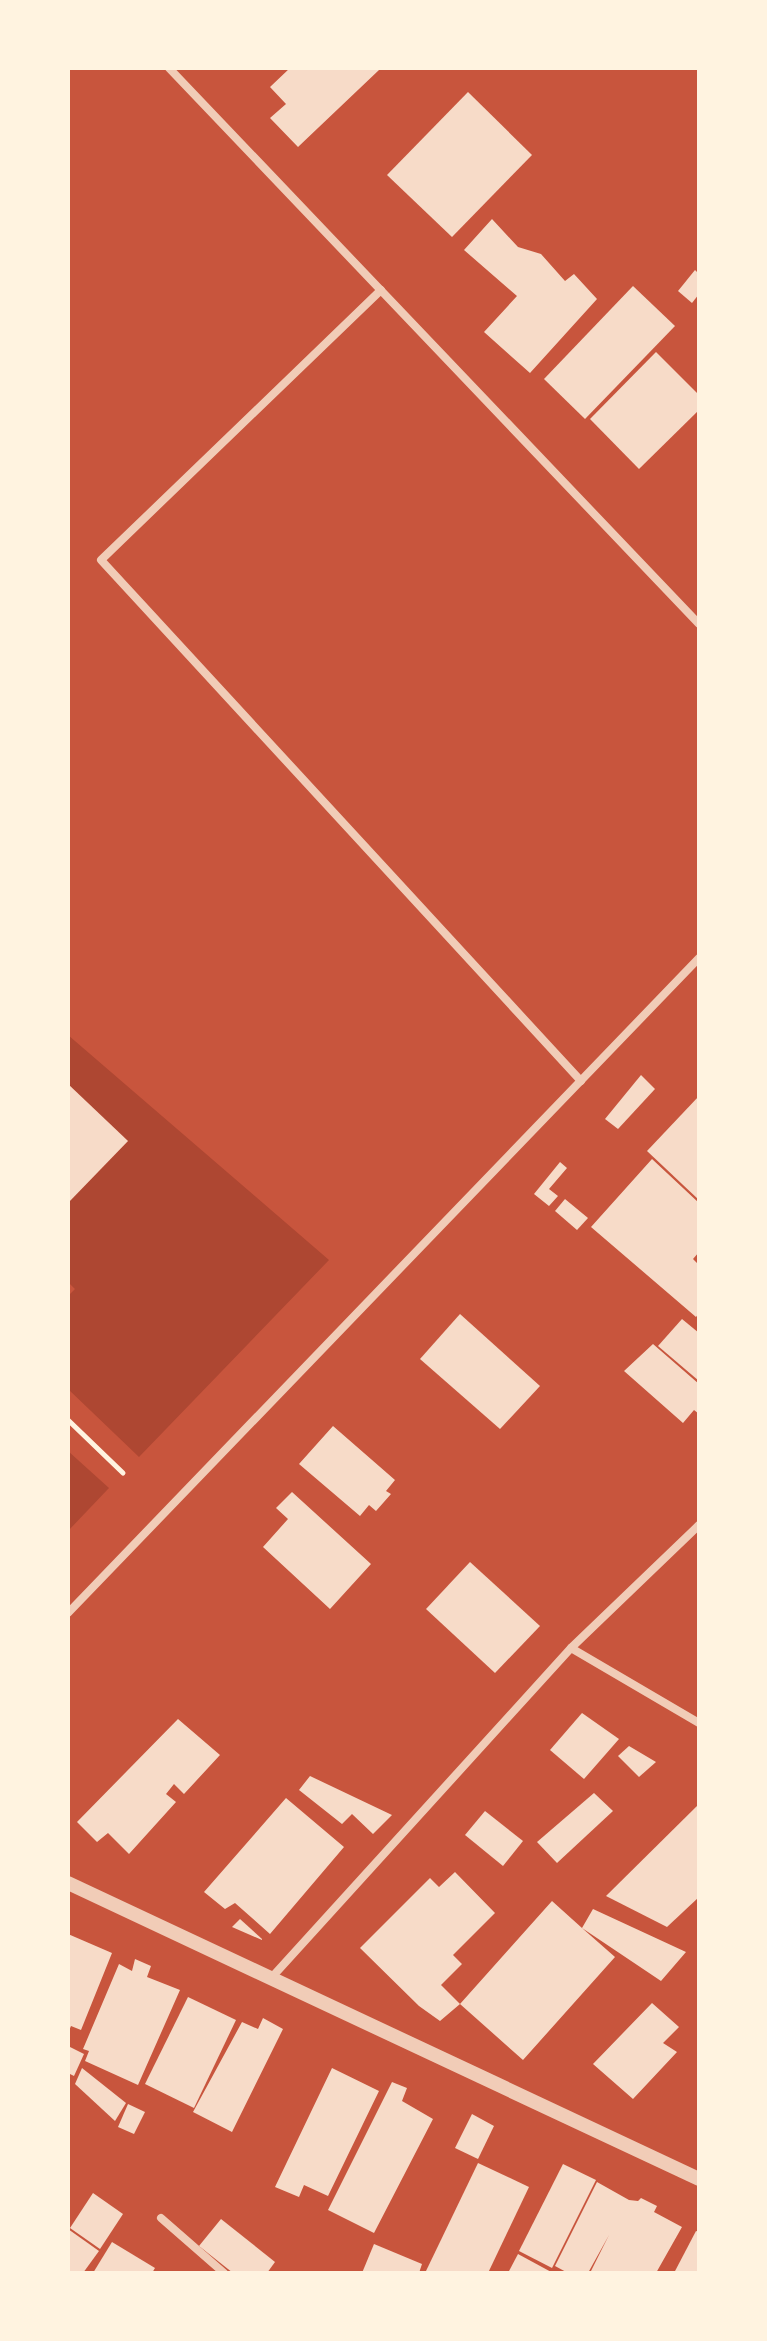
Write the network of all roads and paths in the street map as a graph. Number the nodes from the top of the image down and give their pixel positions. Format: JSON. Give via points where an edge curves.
{"nodes":[{"id":1,"x":169,"y":68,"type":"edge"},
{"id":2,"x":381,"y":290,"type":"junction"},
{"id":3,"x":699,"y":624,"type":"edge"},
{"id":4,"x":699,"y":958,"type":"edge"},
{"id":5,"x":581,"y":1081,"type":"junction"},
{"id":6,"x":68,"y":1420,"type":"edge"},
{"id":7,"x":123,"y":1473,"type":"dead end"},
{"id":8,"x":699,"y":1525,"type":"edge"},
{"id":9,"x":68,"y":1613,"type":"edge"},
{"id":10,"x":571,"y":1648,"type":"junction"},
{"id":11,"x":699,"y":1723,"type":"edge"},
{"id":12,"x":68,"y":1883,"type":"edge"},
{"id":13,"x":273,"y":1976,"type":"junction"},
{"id":14,"x":699,"y":2179,"type":"edge"},
{"id":15,"x":161,"y":2218,"type":"dead end"},
{"id":16,"x":224,"y":2273,"type":"edge"}],
"edges":[{"from":1,"to":2,"type":"street"},
{"from":2,"to":3,"type":"street"},
{"from":2,"to":5,"type":"street","via":[[101,560]]},
{"from":4,"to":5,"type":"street"},
{"from":5,"to":9,"type":"street"},
{"from":6,"to":7,"type":"path"},
{"from":8,"to":10,"type":"street"},
{"from":10,"to":11,"type":"street"},
{"from":10,"to":13,"type":"street"},
{"from":12,"to":13,"type":"street"},
{"from":13,"to":14,"type":"street"},
{"from":15,"to":16,"type":"street"}]}
